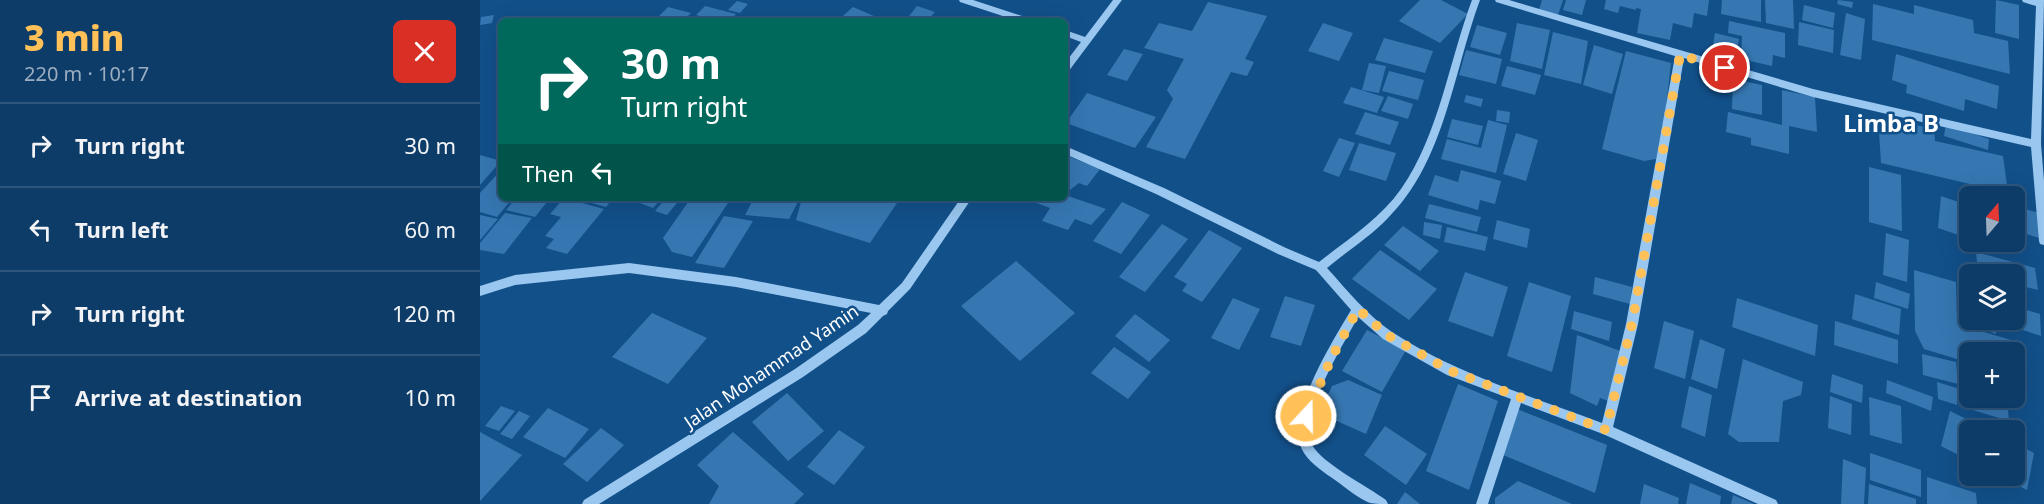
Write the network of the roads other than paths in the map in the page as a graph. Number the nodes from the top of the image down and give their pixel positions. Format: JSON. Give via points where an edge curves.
{"nodes":[{"id":1,"x":963,"y":0,"type":"edge"},
{"id":2,"x":1118,"y":0,"type":"edge"},
{"id":3,"x":1476,"y":0,"type":"edge"},
{"id":4,"x":1500,"y":0,"type":"edge"},
{"id":5,"x":2026,"y":0,"type":"edge"},
{"id":6,"x":2042,"y":3,"type":"edge"},
{"id":7,"x":1019,"y":18,"type":"edge"},
{"id":8,"x":1068,"y":34,"type":"edge"},
{"id":9,"x":1088,"y":41,"type":"junction"},
{"id":10,"x":1680,"y":55,"type":"junction"},
{"id":11,"x":1068,"y":66,"type":"edge"},
{"id":12,"x":2036,"y":144,"type":"junction"},
{"id":13,"x":1068,"y":151,"type":"edge"},
{"id":14,"x":965,"y":201,"type":"edge"},
{"id":15,"x":2044,"y":241,"type":"edge"},
{"id":16,"x":1320,"y":267,"type":"junction"},
{"id":17,"x":480,"y":291,"type":"edge"},
{"id":18,"x":1358,"y":309,"type":"junction"},
{"id":19,"x":883,"y":311,"type":"junction"},
{"id":20,"x":1517,"y":397,"type":"junction"},
{"id":21,"x":1606,"y":430,"type":"junction"},
{"id":22,"x":588,"y":504,"type":"edge"},
{"id":23,"x":1382,"y":504,"type":"edge"},
{"id":24,"x":1482,"y":504,"type":"edge"},
{"id":25,"x":1772,"y":504,"type":"edge"}],
"edges":[{"from":1,"to":7,"type":"street"},
{"from":2,"to":9,"type":"street"},
{"from":3,"to":16,"type":"street","via":[[1455,57],[1433,140],[1409,185],[1385,215]]},
{"from":4,"to":10,"type":"street"},
{"from":5,"to":6,"type":"street"},
{"from":6,"to":12,"type":"street"},
{"from":8,"to":9,"type":"street"},
{"from":9,"to":11,"type":"street"},
{"from":10,"to":12,"type":"street","via":[[1813,93]]},
{"from":10,"to":21,"type":"street","via":[[1632,324]]},
{"from":12,"to":15,"type":"street"},
{"from":13,"to":16,"type":"street"},
{"from":14,"to":19,"type":"street","name":"Jalan Mohammad Yamin","via":[[906,286]]},
{"from":16,"to":18,"type":"street"},
{"from":17,"to":19,"type":"street","via":[[515,280],[629,268],[736,282]]},
{"from":18,"to":20,"type":"street","via":[[1387,335],[1420,355]]},
{"from":18,"to":23,"type":"street","via":[[1310,402],[1302,429],[1307,448]]},
{"from":19,"to":22,"type":"street","name":"Jalan Mohammad Yamin","via":[[799,373]]},
{"from":20,"to":21,"type":"street"},
{"from":20,"to":24,"type":"street"},
{"from":21,"to":25,"type":"street"}]}
